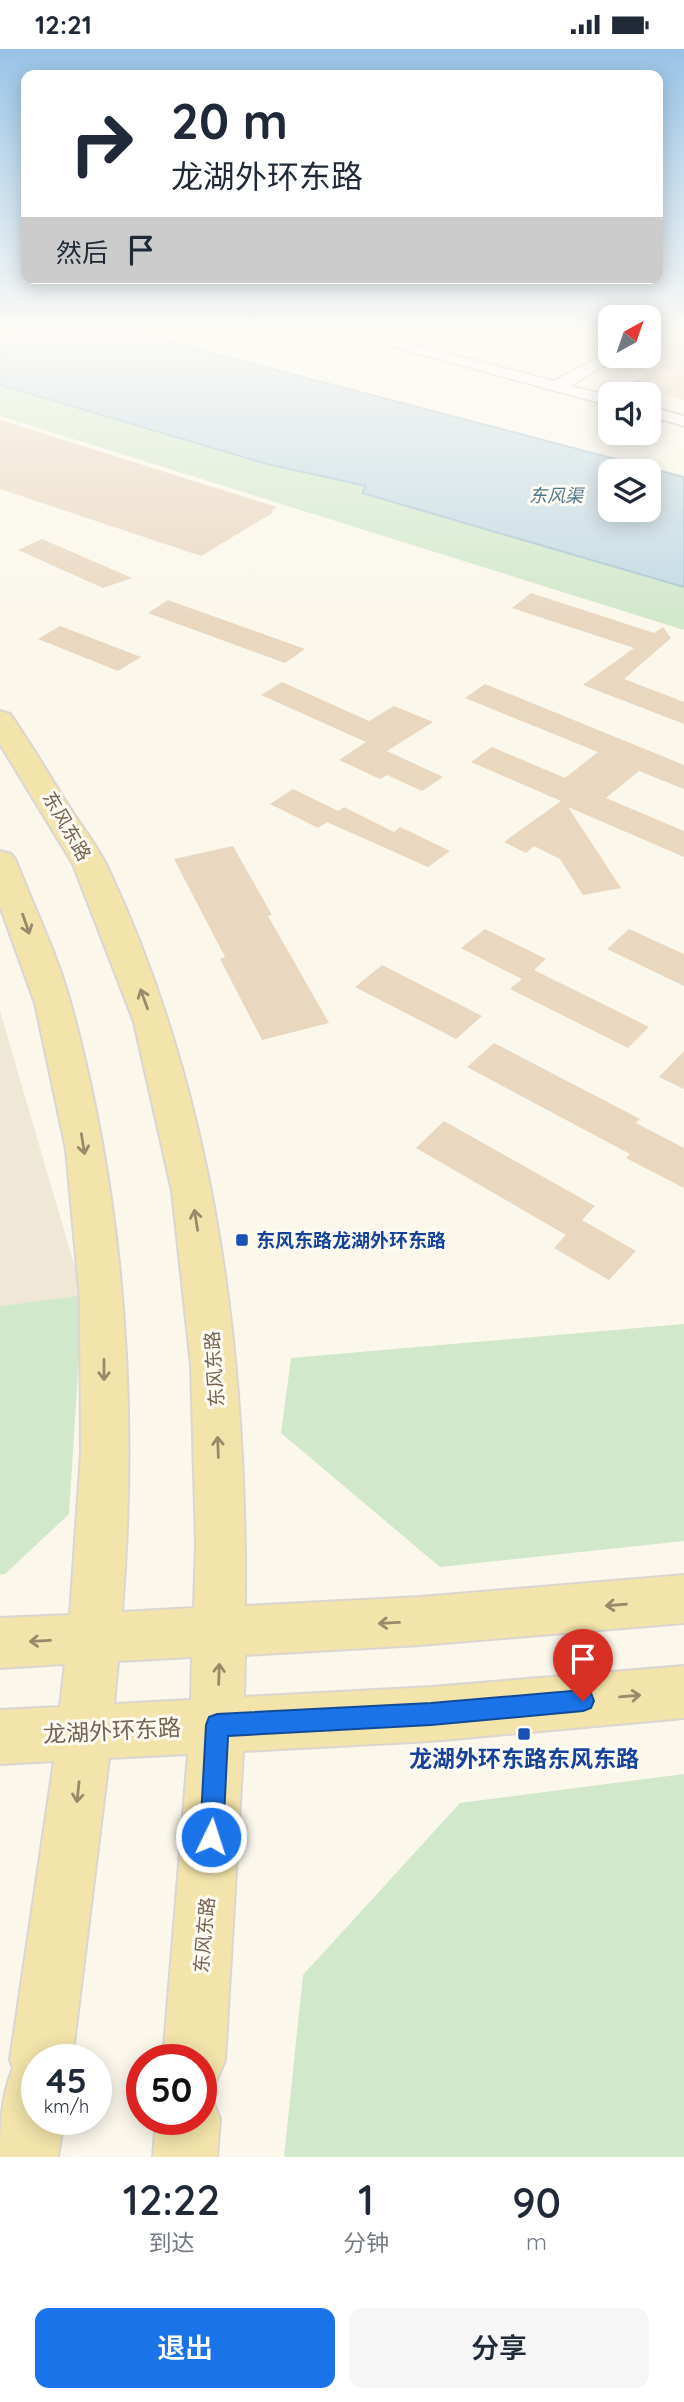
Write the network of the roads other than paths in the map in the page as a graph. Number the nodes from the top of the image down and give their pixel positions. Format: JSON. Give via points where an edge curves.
{"nodes":[{"id":1,"x":0,"y":720,"type":"edge"},
{"id":2,"x":0,"y":861,"type":"edge"},
{"id":3,"x":684,"y":1599,"type":"edge"},
{"id":4,"x":221,"y":1632,"type":"junction"},
{"id":5,"x":94,"y":1638,"type":"junction"},
{"id":6,"x":0,"y":1643,"type":"edge"},
{"id":7,"x":684,"y":1692,"type":"edge"},
{"id":8,"x":217,"y":1725,"type":"junction"},
{"id":9,"x":85,"y":1733,"type":"junction"},
{"id":10,"x":0,"y":1737,"type":"edge"},
{"id":11,"x":43,"y":2044,"type":"edge"},
{"id":12,"x":195,"y":2044,"type":"edge"},
{"id":13,"x":29,"y":2135,"type":"edge"},
{"id":14,"x":187,"y":2135,"type":"edge"},
{"id":15,"x":26,"y":2157,"type":"edge"},
{"id":16,"x":185,"y":2157,"type":"edge"}],
"edges":[{"from":4,"to":1,"type":"main road","name":"东风东路","one_way":true,"via":[[213,1347],[190,1181],[171,1095],[147,1007],[99,883],[69,824]]},
{"from":2,"to":5,"type":"main road","one_way":true,"via":[[18,899],[58,1022],[89,1183],[104,1358]]},
{"from":3,"to":4,"type":"main road","one_way":true},
{"from":4,"to":5,"type":"main road"},
{"from":8,"to":4,"type":"main road","name":"东风东路","one_way":true},
{"from":5,"to":6,"type":"main road","one_way":true},
{"from":5,"to":9,"type":"main road"},
{"from":8,"to":7,"type":"main road","name":"龙湖外环东路","one_way":true,"via":[[431,1714]]},
{"from":8,"to":9,"type":"main road","name":"龙湖外环东路"},
{"from":8,"to":12,"type":"main road","name":"东风东路"},
{"from":9,"to":10,"type":"main road","name":"龙湖外环东路"},
{"from":9,"to":11,"type":"main road","one_way":true},
{"from":13,"to":15,"type":"main road"},
{"from":14,"to":16,"type":"main road"}]}
